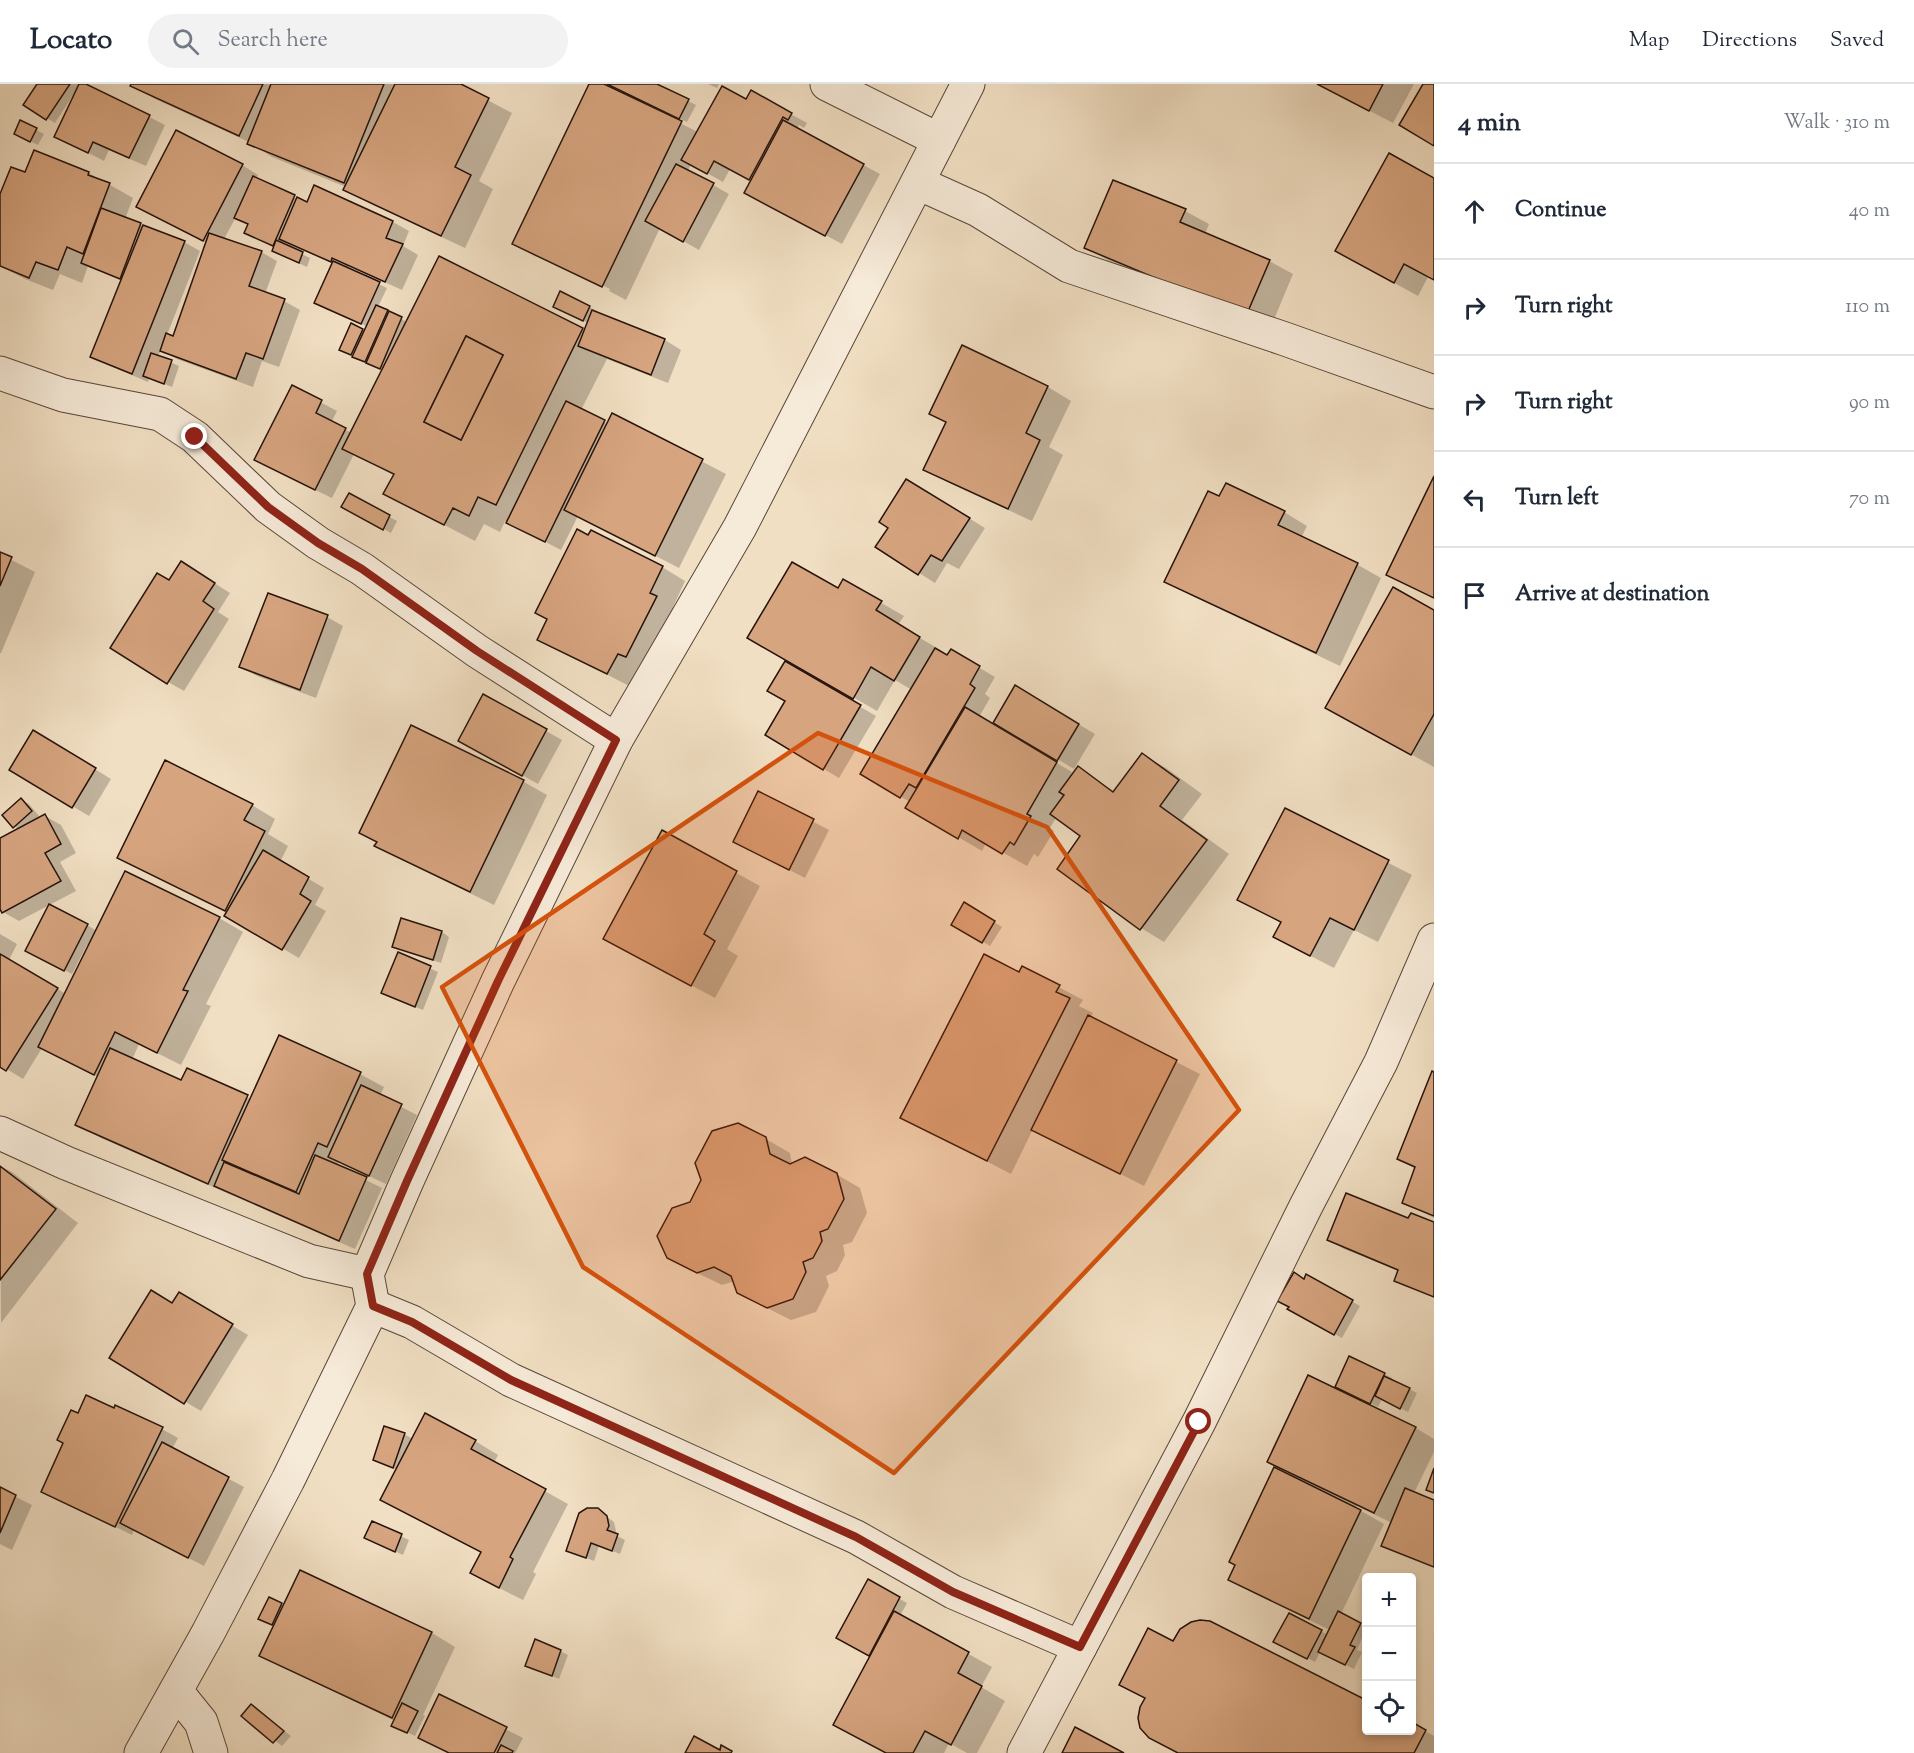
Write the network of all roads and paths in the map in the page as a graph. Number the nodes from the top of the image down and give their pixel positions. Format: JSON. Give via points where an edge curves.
{"nodes":[{"id":1,"x":827,"y":84,"type":"edge"},
{"id":2,"x":968,"y":84,"type":"edge"},
{"id":3,"x":939,"y":140,"type":"junction"},
{"id":4,"x":918,"y":183,"type":"junction"},
{"id":5,"x":0,"y":373,"type":"edge"},
{"id":6,"x":1434,"y":392,"type":"edge"},
{"id":7,"x":616,"y":740,"type":"junction"},
{"id":8,"x":1434,"y":940,"type":"edge"},
{"id":9,"x":0,"y":1133,"type":"edge"},
{"id":10,"x":367,"y":1274,"type":"junction"},
{"id":11,"x":373,"y":1306,"type":"junction"},
{"id":12,"x":1080,"y":1647,"type":"junction"},
{"id":13,"x":176,"y":1691,"type":"junction"},
{"id":14,"x":141,"y":1753,"type":"edge"},
{"id":15,"x":211,"y":1753,"type":"edge"},
{"id":16,"x":1024,"y":1753,"type":"edge"}],
"edges":[{"from":1,"to":3,"type":"street"},
{"from":2,"to":3,"type":"street"},
{"from":3,"to":4,"type":"street"},
{"from":4,"to":6,"type":"street","via":[[978,210],[1069,266]]},
{"from":4,"to":7,"type":"street","via":[[740,527]]},
{"from":5,"to":7,"type":"street","via":[[63,395],[160,414],[195,437],[268,507],[318,543]]},
{"from":7,"to":10,"type":"street","via":[[498,981]]},
{"from":8,"to":12,"type":"street","via":[[1381,1062]]},
{"from":9,"to":10,"type":"street","via":[[309,1261]]},
{"from":10,"to":11,"type":"street"},
{"from":11,"to":12,"type":"street","via":[[412,1322],[511,1380],[856,1537],[953,1592]]},
{"from":11,"to":13,"type":"street","via":[[288,1480]]},
{"from":12,"to":16,"type":"street"},
{"from":13,"to":14,"type":"street"},
{"from":13,"to":15,"type":"street","via":[[201,1722]]}]}
